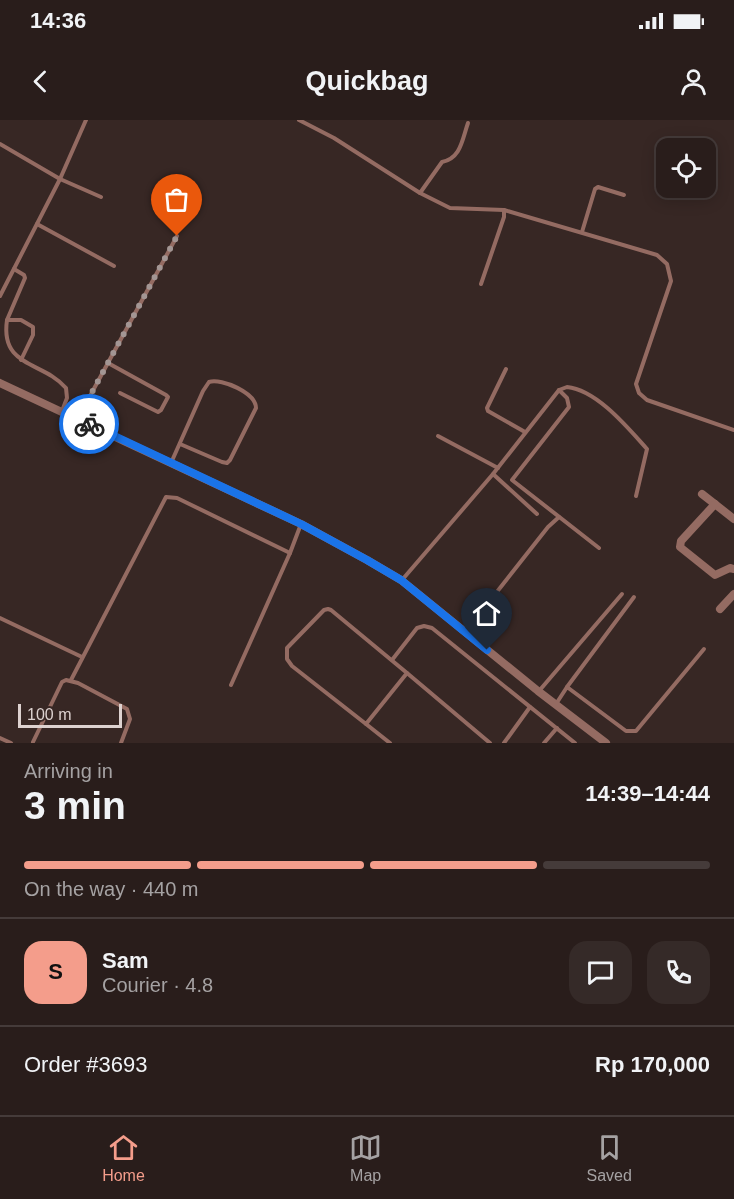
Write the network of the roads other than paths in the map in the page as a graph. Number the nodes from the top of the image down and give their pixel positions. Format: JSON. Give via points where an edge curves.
{"nodes":[{"id":1,"x":86,"y":120,"type":"edge"},
{"id":2,"x":299,"y":120,"type":"edge"},
{"id":3,"x":468,"y":123,"type":"dead end"},
{"id":4,"x":0,"y":145,"type":"edge"},
{"id":5,"x":60,"y":178,"type":"junction"},
{"id":6,"x":420,"y":193,"type":"junction"},
{"id":7,"x":624,"y":195,"type":"dead end"},
{"id":8,"x":101,"y":197,"type":"dead end"},
{"id":9,"x":504,"y":210,"type":"junction"},
{"id":10,"x":37,"y":224,"type":"junction"},
{"id":11,"x":582,"y":232,"type":"junction"},
{"id":12,"x":177,"y":236,"type":"dead end"},
{"id":13,"x":114,"y":266,"type":"dead end"},
{"id":14,"x":14,"y":269,"type":"junction"},
{"id":15,"x":481,"y":284,"type":"dead end"},
{"id":16,"x":0,"y":296,"type":"edge"},
{"id":17,"x":7,"y":320,"type":"junction"},
{"id":18,"x":21,"y":360,"type":"junction"},
{"id":19,"x":108,"y":363,"type":"junction"},
{"id":20,"x":506,"y":369,"type":"dead end"},
{"id":21,"x":0,"y":383,"type":"edge"},
{"id":22,"x":559,"y":390,"type":"junction"},
{"id":23,"x":120,"y":393,"type":"dead end"},
{"id":24,"x":62,"y":411,"type":"junction"},
{"id":25,"x":78,"y":418,"type":"junction"},
{"id":26,"x":734,"y":430,"type":"edge"},
{"id":27,"x":525,"y":432,"type":"junction"},
{"id":28,"x":438,"y":436,"type":"dead end"},
{"id":29,"x":180,"y":444,"type":"junction"},
{"id":30,"x":171,"y":463,"type":"junction"},
{"id":31,"x":498,"y":468,"type":"junction"},
{"id":32,"x":493,"y":474,"type":"junction"},
{"id":33,"x":702,"y":494,"type":"dead end"},
{"id":34,"x":636,"y":496,"type":"dead end"},
{"id":35,"x":715,"y":504,"type":"junction"},
{"id":36,"x":537,"y":514,"type":"dead end"},
{"id":37,"x":559,"y":517,"type":"junction"},
{"id":38,"x":734,"y":519,"type":"edge"},
{"id":39,"x":301,"y":524,"type":"junction"},
{"id":40,"x":599,"y":548,"type":"dead end"},
{"id":41,"x":290,"y":553,"type":"junction"},
{"id":42,"x":734,"y":569,"type":"edge"},
{"id":43,"x":401,"y":580,"type":"junction"},
{"id":44,"x":622,"y":594,"type":"dead end"},
{"id":45,"x":734,"y":594,"type":"edge"},
{"id":46,"x":634,"y":597,"type":"dead end"},
{"id":47,"x":720,"y":609,"type":"dead end"},
{"id":48,"x":478,"y":616,"type":"dead end"},
{"id":49,"x":0,"y":618,"type":"edge"},
{"id":50,"x":704,"y":649,"type":"dead end"},
{"id":51,"x":82,"y":657,"type":"junction"},
{"id":52,"x":392,"y":660,"type":"junction"},
{"id":53,"x":407,"y":673,"type":"junction"},
{"id":54,"x":71,"y":680,"type":"junction"},
{"id":55,"x":231,"y":685,"type":"dead end"},
{"id":56,"x":567,"y":687,"type":"junction"},
{"id":57,"x":538,"y":691,"type":"junction"},
{"id":58,"x":556,"y":704,"type":"junction"},
{"id":59,"x":530,"y":707,"type":"junction"},
{"id":60,"x":366,"y":724,"type":"junction"},
{"id":61,"x":557,"y":728,"type":"junction"},
{"id":62,"x":0,"y":738,"type":"edge"},
{"id":63,"x":33,"y":742,"type":"edge"},
{"id":64,"x":11,"y":743,"type":"edge"},
{"id":65,"x":121,"y":743,"type":"edge"},
{"id":66,"x":390,"y":743,"type":"edge"},
{"id":67,"x":490,"y":743,"type":"edge"},
{"id":68,"x":504,"y":743,"type":"edge"},
{"id":69,"x":544,"y":743,"type":"edge"},
{"id":70,"x":575,"y":743,"type":"edge"},
{"id":71,"x":606,"y":743,"type":"edge"}],
"edges":[{"from":1,"to":5,"type":"lane"},
{"from":2,"to":6,"type":"lane"},
{"from":3,"to":6,"type":"lane","via":[[456,156],[442,162]]},
{"from":4,"to":5,"type":"lane"},
{"from":5,"to":8,"type":"lane"},
{"from":5,"to":10,"type":"lane"},
{"from":6,"to":9,"type":"lane","via":[[450,208]]},
{"from":7,"to":11,"type":"lane","via":[[595,189]]},
{"from":9,"to":11,"type":"lane"},
{"from":9,"to":15,"type":"lane"},
{"from":10,"to":13,"type":"lane"},
{"from":10,"to":14,"type":"lane"},
{"from":11,"to":26,"type":"lane","via":[[657,255],[667,264],[671,281],[636,384],[639,393],[647,400]]},
{"from":12,"to":19,"type":"lane"},
{"from":14,"to":16,"type":"lane"},
{"from":14,"to":17,"type":"lane","via":[[24,275],[24,281]]},
{"from":17,"to":18,"type":"lane","via":[[7,348]]},
{"from":17,"to":18,"type":"lane","via":[[21,320],[33,327]]},
{"from":18,"to":24,"type":"lane","via":[[65,386],[67,398]]},
{"from":19,"to":23,"type":"lane","via":[[168,397],[158,412]]},
{"from":19,"to":25,"type":"lane"},
{"from":20,"to":27,"type":"lane","via":[[487,408]]},
{"from":21,"to":24,"type":"street"},
{"from":22,"to":27,"type":"lane"},
{"from":22,"to":34,"type":"lane","via":[[571,387],[587,393],[647,449]]},
{"from":22,"to":37,"type":"lane","via":[[570,407],[512,479]]},
{"from":24,"to":25,"type":"street"},
{"from":25,"to":30,"type":"street"},
{"from":27,"to":31,"type":"lane"},
{"from":28,"to":31,"type":"lane"},
{"from":29,"to":29,"type":"lane","via":[[209,382],[221,381],[255,400],[256,408],[227,463]]},
{"from":29,"to":30,"type":"lane"},
{"from":30,"to":39,"type":"street"},
{"from":31,"to":32,"type":"lane"},
{"from":32,"to":36,"type":"lane"},
{"from":32,"to":43,"type":"lane"},
{"from":33,"to":35,"type":"street"},
{"from":35,"to":38,"type":"street"},
{"from":35,"to":42,"type":"street","via":[[681,541],[681,547],[715,575]]},
{"from":37,"to":40,"type":"lane"},
{"from":37,"to":48,"type":"lane"},
{"from":39,"to":41,"type":"lane"},
{"from":39,"to":43,"type":"street"},
{"from":41,"to":51,"type":"lane","via":[[177,498],[166,497]]},
{"from":41,"to":55,"type":"lane"},
{"from":43,"to":57,"type":"street"},
{"from":44,"to":57,"type":"lane"},
{"from":45,"to":47,"type":"street"},
{"from":46,"to":56,"type":"lane"},
{"from":49,"to":51,"type":"lane"},
{"from":50,"to":56,"type":"lane","via":[[636,731],[626,731]]},
{"from":51,"to":54,"type":"lane"},
{"from":52,"to":53,"type":"lane"},
{"from":52,"to":59,"type":"lane","via":[[417,628],[432,628]]},
{"from":52,"to":60,"type":"lane","via":[[328,609],[287,648],[286,659],[292,666]]},
{"from":53,"to":60,"type":"lane"},
{"from":53,"to":67,"type":"lane"},
{"from":54,"to":63,"type":"lane","via":[[62,682]]},
{"from":54,"to":65,"type":"lane","via":[[127,709],[130,719]]},
{"from":56,"to":58,"type":"lane"},
{"from":57,"to":58,"type":"street"},
{"from":58,"to":71,"type":"street"},
{"from":59,"to":61,"type":"lane"},
{"from":59,"to":68,"type":"lane"},
{"from":60,"to":66,"type":"lane"},
{"from":61,"to":69,"type":"lane"},
{"from":61,"to":70,"type":"lane"},
{"from":62,"to":64,"type":"lane"}]}
